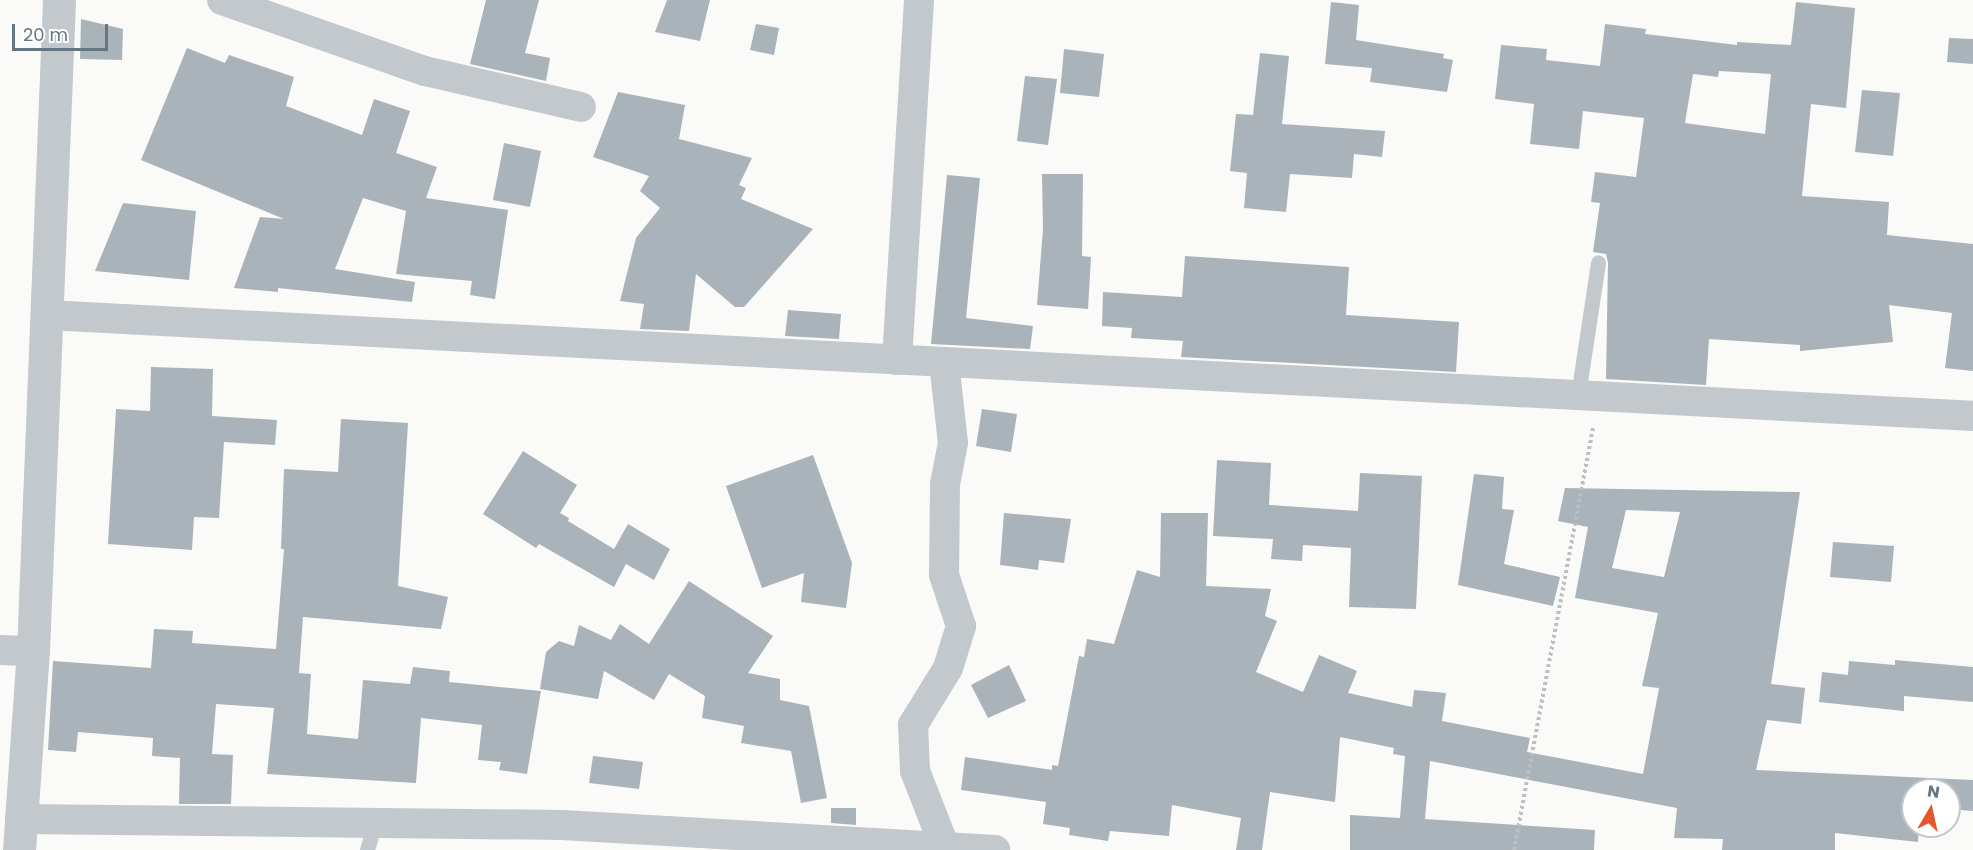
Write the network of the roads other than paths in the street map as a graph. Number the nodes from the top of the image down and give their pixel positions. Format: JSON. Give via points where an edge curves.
{"nodes":[{"id":1,"x":59,"y":0,"type":"edge"},
{"id":2,"x":222,"y":0,"type":"edge"},
{"id":3,"x":920,"y":0,"type":"edge"},
{"id":4,"x":581,"y":107,"type":"dead end"},
{"id":5,"x":1598,"y":262,"type":"dead end"},
{"id":6,"x":48,"y":315,"type":"junction"},
{"id":7,"x":897,"y":360,"type":"junction"},
{"id":8,"x":944,"y":362,"type":"junction"},
{"id":9,"x":1588,"y":396,"type":"junction"},
{"id":10,"x":1973,"y":416,"type":"edge"},
{"id":11,"x":0,"y":650,"type":"edge"},
{"id":12,"x":33,"y":651,"type":"junction"},
{"id":13,"x":20,"y":835,"type":"edge"},
{"id":14,"x":370,"y":838,"type":"edge"},
{"id":15,"x":560,"y":838,"type":"edge"},
{"id":16,"x":946,"y":849,"type":"edge"},
{"id":17,"x":995,"y":850,"type":"edge"}],
"edges":[{"from":1,"to":6,"type":"street"},
{"from":2,"to":4,"type":"street","via":[[425,71]]},
{"from":3,"to":7,"type":"street"},
{"from":5,"to":9,"type":"lane"},
{"from":6,"to":7,"type":"street"},
{"from":6,"to":12,"type":"street"},
{"from":7,"to":8,"type":"street"},
{"from":8,"to":9,"type":"street"},
{"from":8,"to":16,"type":"street","via":[[953,442],[945,484],[944,574],[961,626],[948,668],[913,724],[915,771]]},
{"from":9,"to":10,"type":"street"},
{"from":11,"to":12,"type":"street"},
{"from":12,"to":13,"type":"street"},
{"from":13,"to":14,"type":"street"},
{"from":14,"to":15,"type":"street"},
{"from":15,"to":16,"type":"street"},
{"from":16,"to":17,"type":"street"}]}
